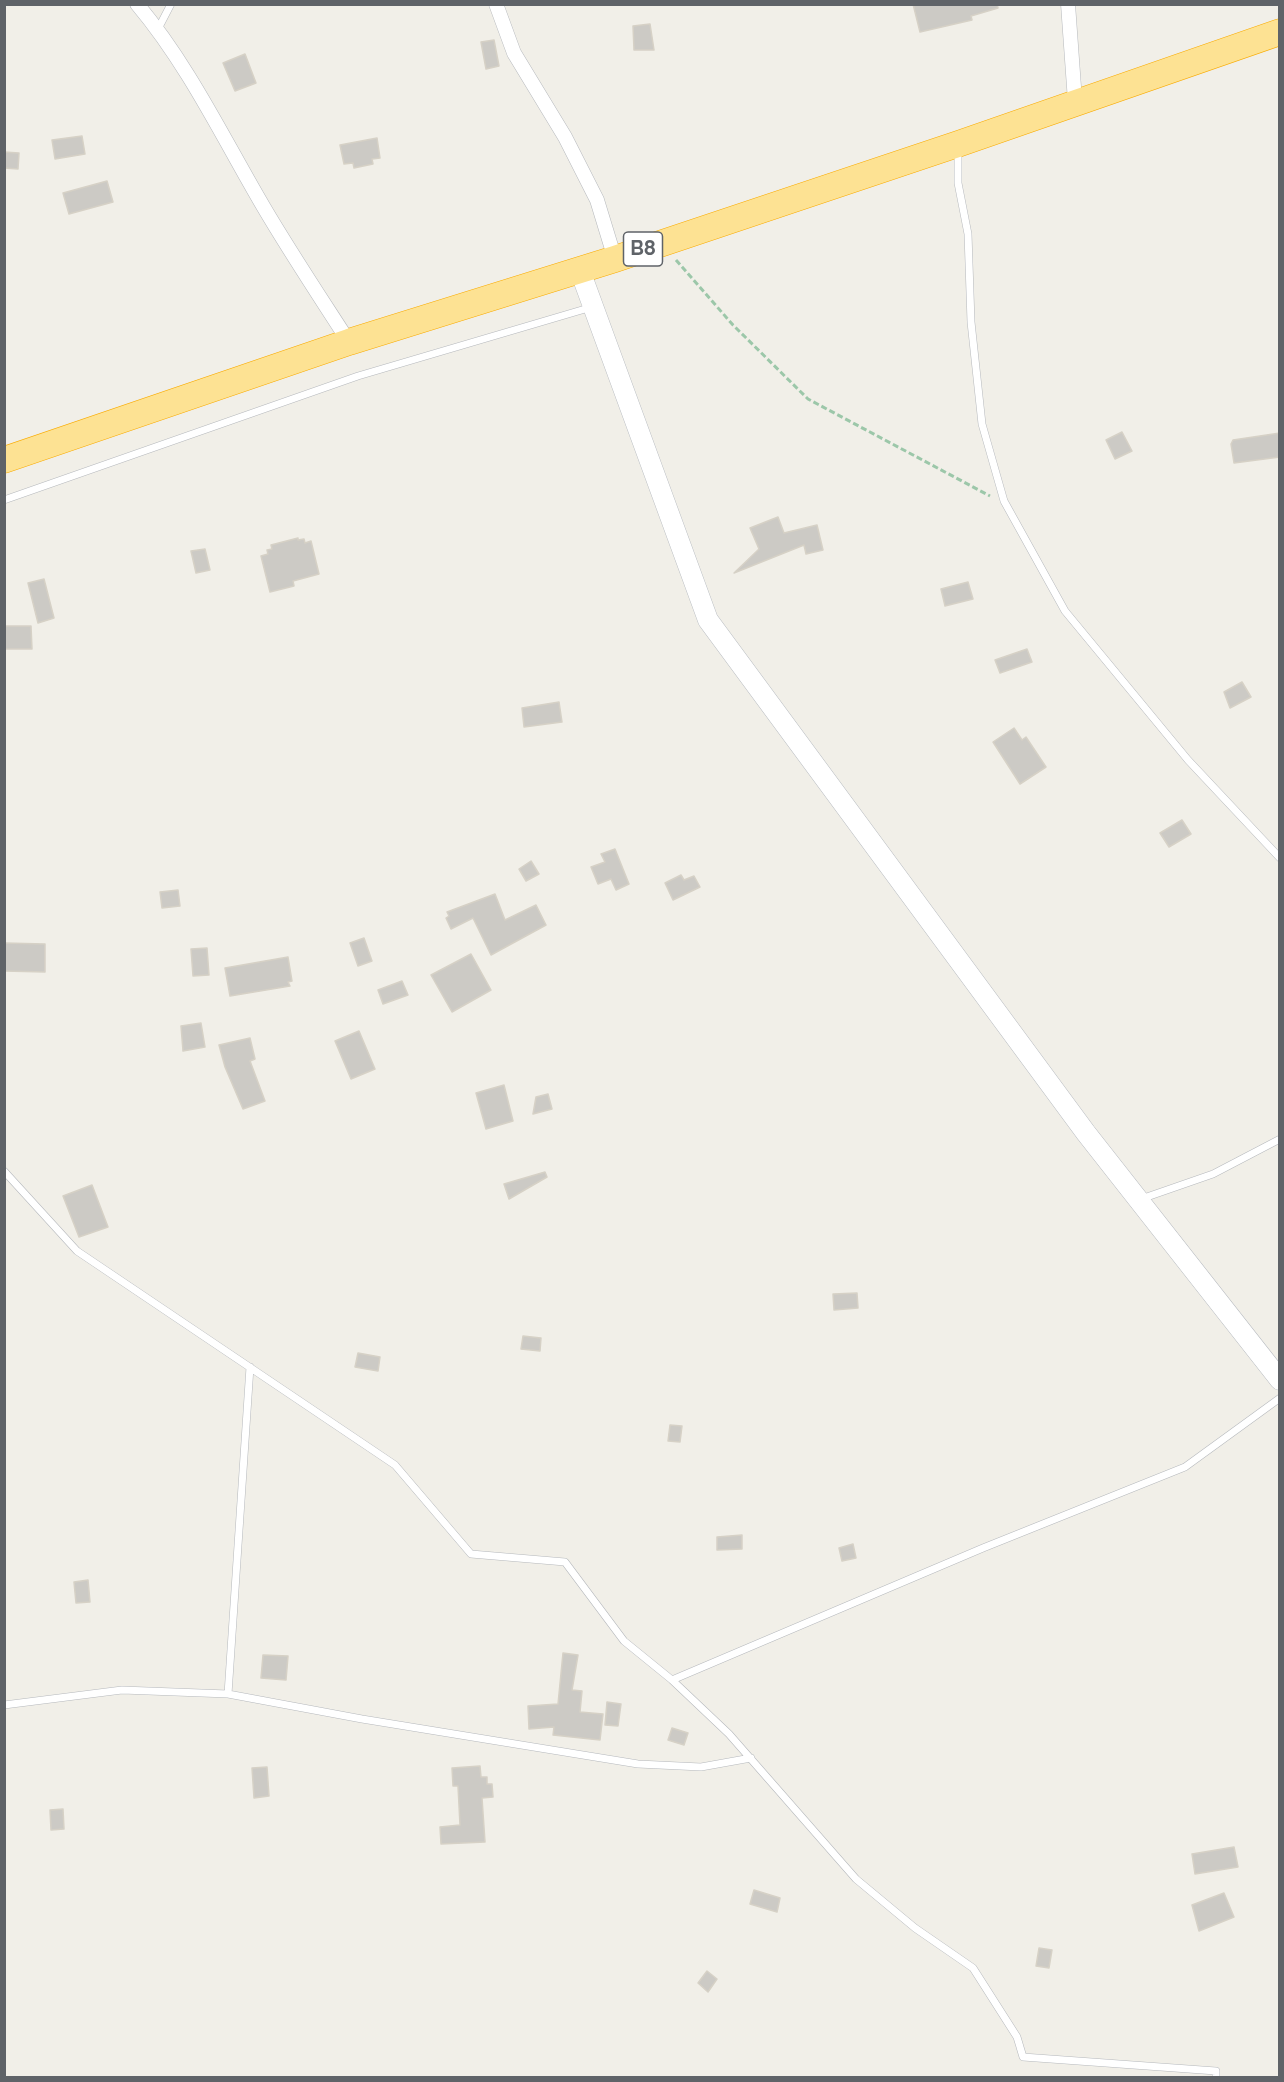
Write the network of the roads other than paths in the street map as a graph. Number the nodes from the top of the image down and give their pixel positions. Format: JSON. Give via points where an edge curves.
{"nodes":[{"id":1,"x":137,"y":4,"type":"edge"},
{"id":2,"x":171,"y":4,"type":"edge"},
{"id":3,"x":496,"y":4,"type":"edge"},
{"id":4,"x":1068,"y":4,"type":"edge"},
{"id":5,"x":158,"y":30,"type":"junction"},
{"id":6,"x":1280,"y":32,"type":"edge"},
{"id":7,"x":1075,"y":101,"type":"junction"},
{"id":8,"x":958,"y":144,"type":"junction"},
{"id":9,"x":615,"y":259,"type":"junction"},
{"id":10,"x":579,"y":268,"type":"junction"},
{"id":11,"x":594,"y":307,"type":"junction"},
{"id":12,"x":349,"y":342,"type":"junction"},
{"id":13,"x":4,"y":460,"type":"edge"},
{"id":14,"x":4,"y":500,"type":"edge"},
{"id":15,"x":1280,"y":858,"type":"edge"},
{"id":16,"x":1280,"y":1139,"type":"edge"},
{"id":17,"x":4,"y":1171,"type":"edge"},
{"id":18,"x":1139,"y":1200,"type":"junction"},
{"id":19,"x":250,"y":1367,"type":"junction"},
{"id":20,"x":1280,"y":1380,"type":"edge"},
{"id":21,"x":1280,"y":1398,"type":"edge"},
{"id":22,"x":672,"y":1680,"type":"junction"},
{"id":23,"x":228,"y":1694,"type":"junction"},
{"id":24,"x":4,"y":1705,"type":"edge"},
{"id":25,"x":750,"y":1758,"type":"junction"},
{"id":26,"x":1216,"y":2078,"type":"edge"}],
"edges":[{"from":1,"to":5,"type":"street"},
{"from":2,"to":5,"type":"lane"},
{"from":3,"to":9,"type":"street","via":[[514,53],[565,137],[597,200]]},
{"from":4,"to":7,"type":"street"},
{"from":5,"to":12,"type":"street","via":[[200,92],[264,207]]},
{"from":6,"to":7,"type":"highway","number":"B8"},
{"from":7,"to":8,"type":"highway","number":"B8"},
{"from":8,"to":9,"type":"highway","number":"B8"},
{"from":8,"to":15,"type":"lane","via":[[958,183],[968,234],[971,322],[982,424],[1007,505],[1065,611],[1188,760]]},
{"from":9,"to":10,"type":"highway","number":"B8"},
{"from":10,"to":11,"type":"main road"},
{"from":10,"to":12,"type":"highway","number":"B8"},
{"from":11,"to":14,"type":"lane","via":[[358,375]]},
{"from":11,"to":18,"type":"main road","via":[[708,620]]},
{"from":12,"to":13,"type":"highway","number":"B8"},
{"from":16,"to":18,"type":"lane","via":[[1213,1174]]},
{"from":17,"to":19,"type":"lane","via":[[77,1251]]},
{"from":18,"to":20,"type":"main road"},
{"from":19,"to":22,"type":"lane","via":[[396,1465],[471,1554],[565,1563],[624,1641]]},
{"from":19,"to":23,"type":"lane"},
{"from":21,"to":22,"type":"lane","via":[[1185,1467]]},
{"from":22,"to":25,"type":"lane"},
{"from":23,"to":24,"type":"lane","via":[[122,1690]]},
{"from":23,"to":25,"type":"lane","via":[[639,1764],[701,1767]]},
{"from":25,"to":26,"type":"lane","via":[[856,1879],[915,1928],[974,1968],[1017,2037],[1023,2057],[1216,2071]]}]}
